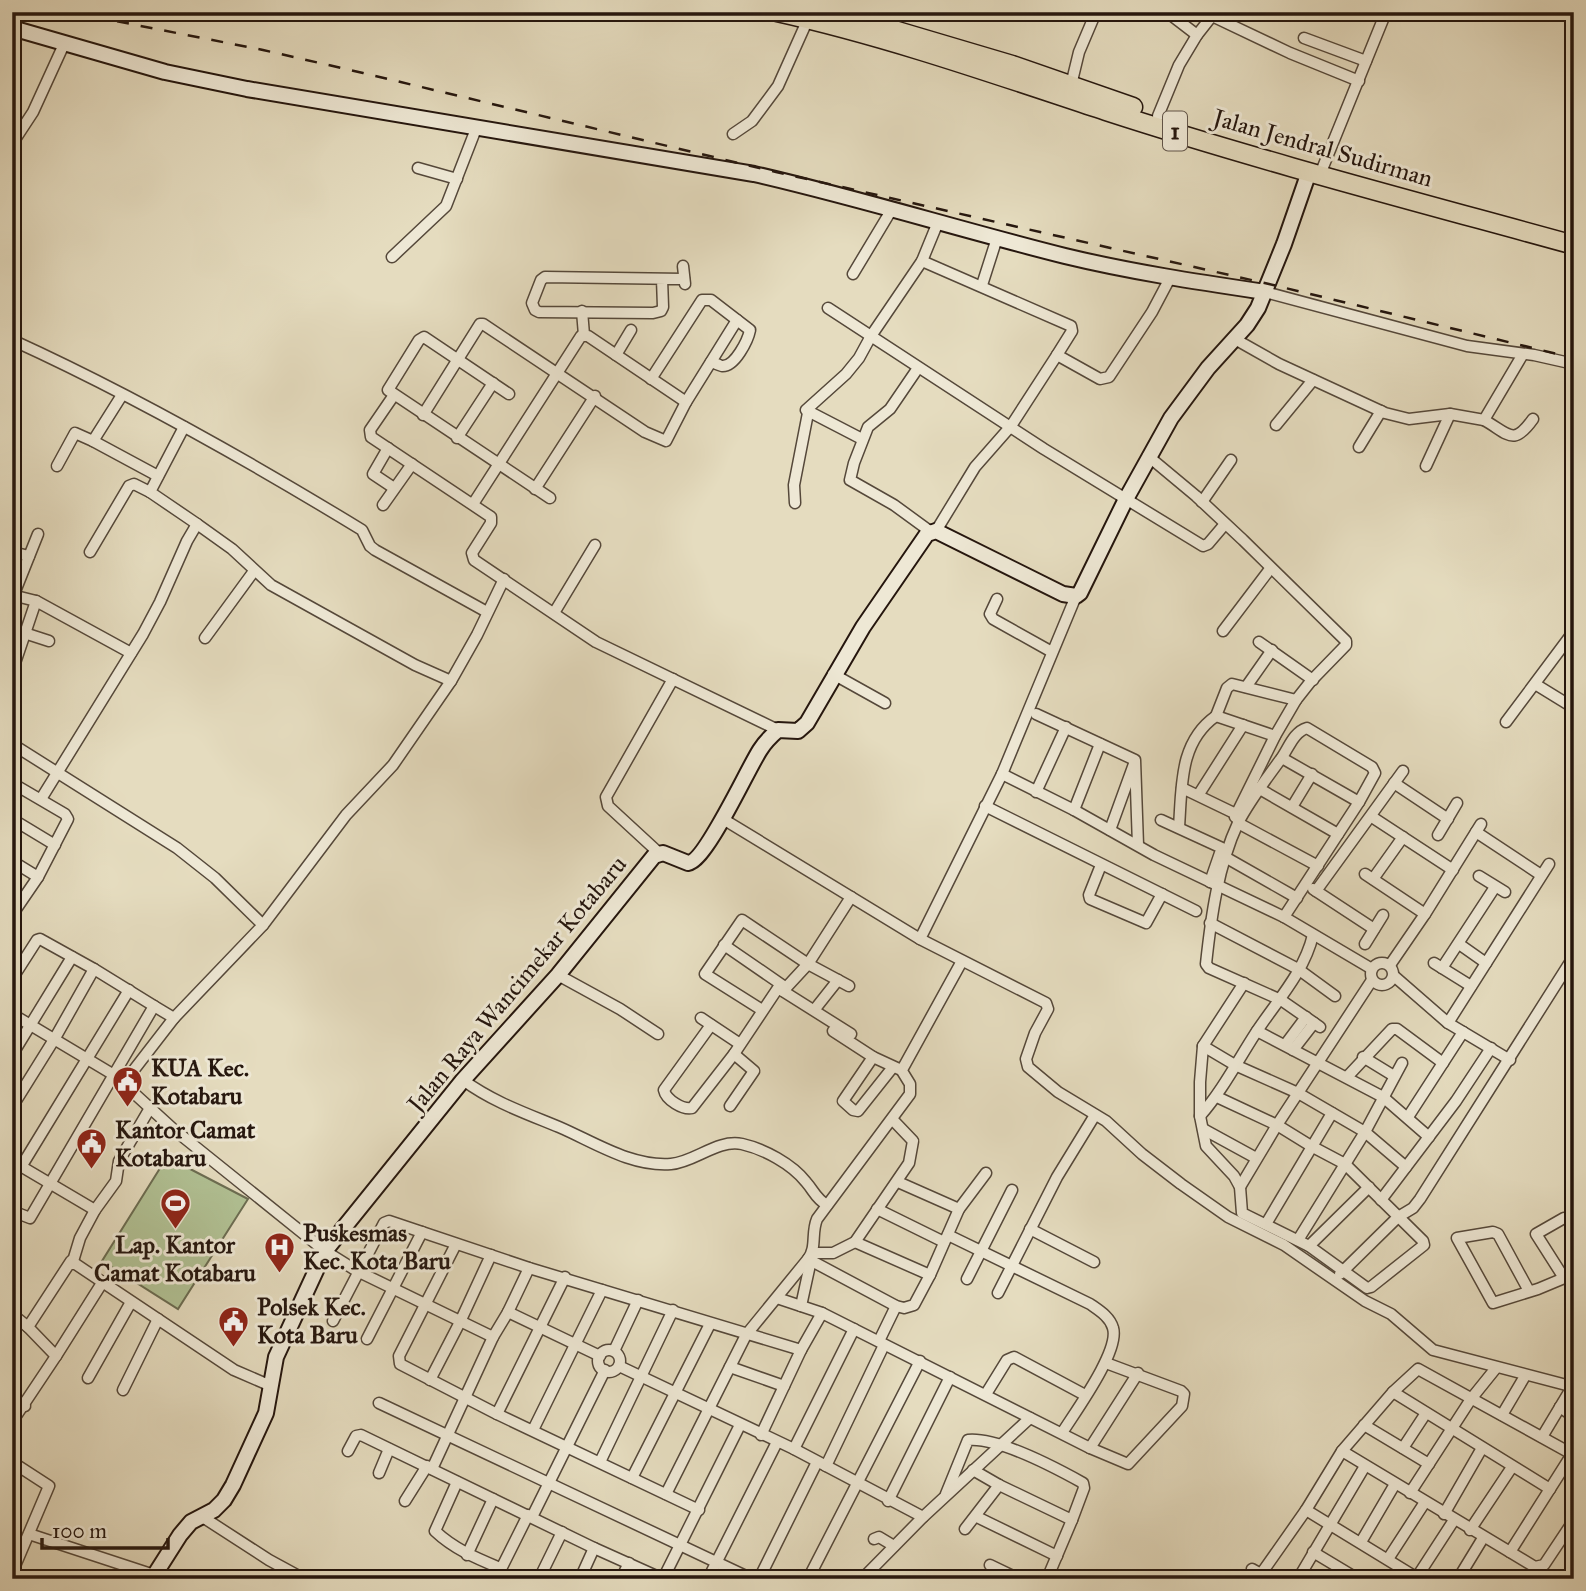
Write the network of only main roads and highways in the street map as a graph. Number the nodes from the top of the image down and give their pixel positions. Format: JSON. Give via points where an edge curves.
{"nodes":[{"id":1,"x":777,"y":12,"type":"edge"},
{"id":2,"x":833,"y":12,"type":"edge"},
{"id":3,"x":861,"y":16,"type":"edge"},
{"id":4,"x":1316,"y":169,"type":"junction"},
{"id":5,"x":1574,"y":239,"type":"edge"},
{"id":6,"x":1574,"y":245,"type":"edge"}],
"edges":[{"from":1,"to":4,"type":"highway","name":"Jalan Jendral Sudirman","number":"1"},
{"from":2,"to":3,"type":"highway","number":"1"},
{"from":3,"to":4,"type":"highway","number":"1"},
{"from":4,"to":5,"type":"highway","number":"1"},
{"from":4,"to":6,"type":"highway","name":"Jalan Jendral Sudirman","number":"1"}]}
